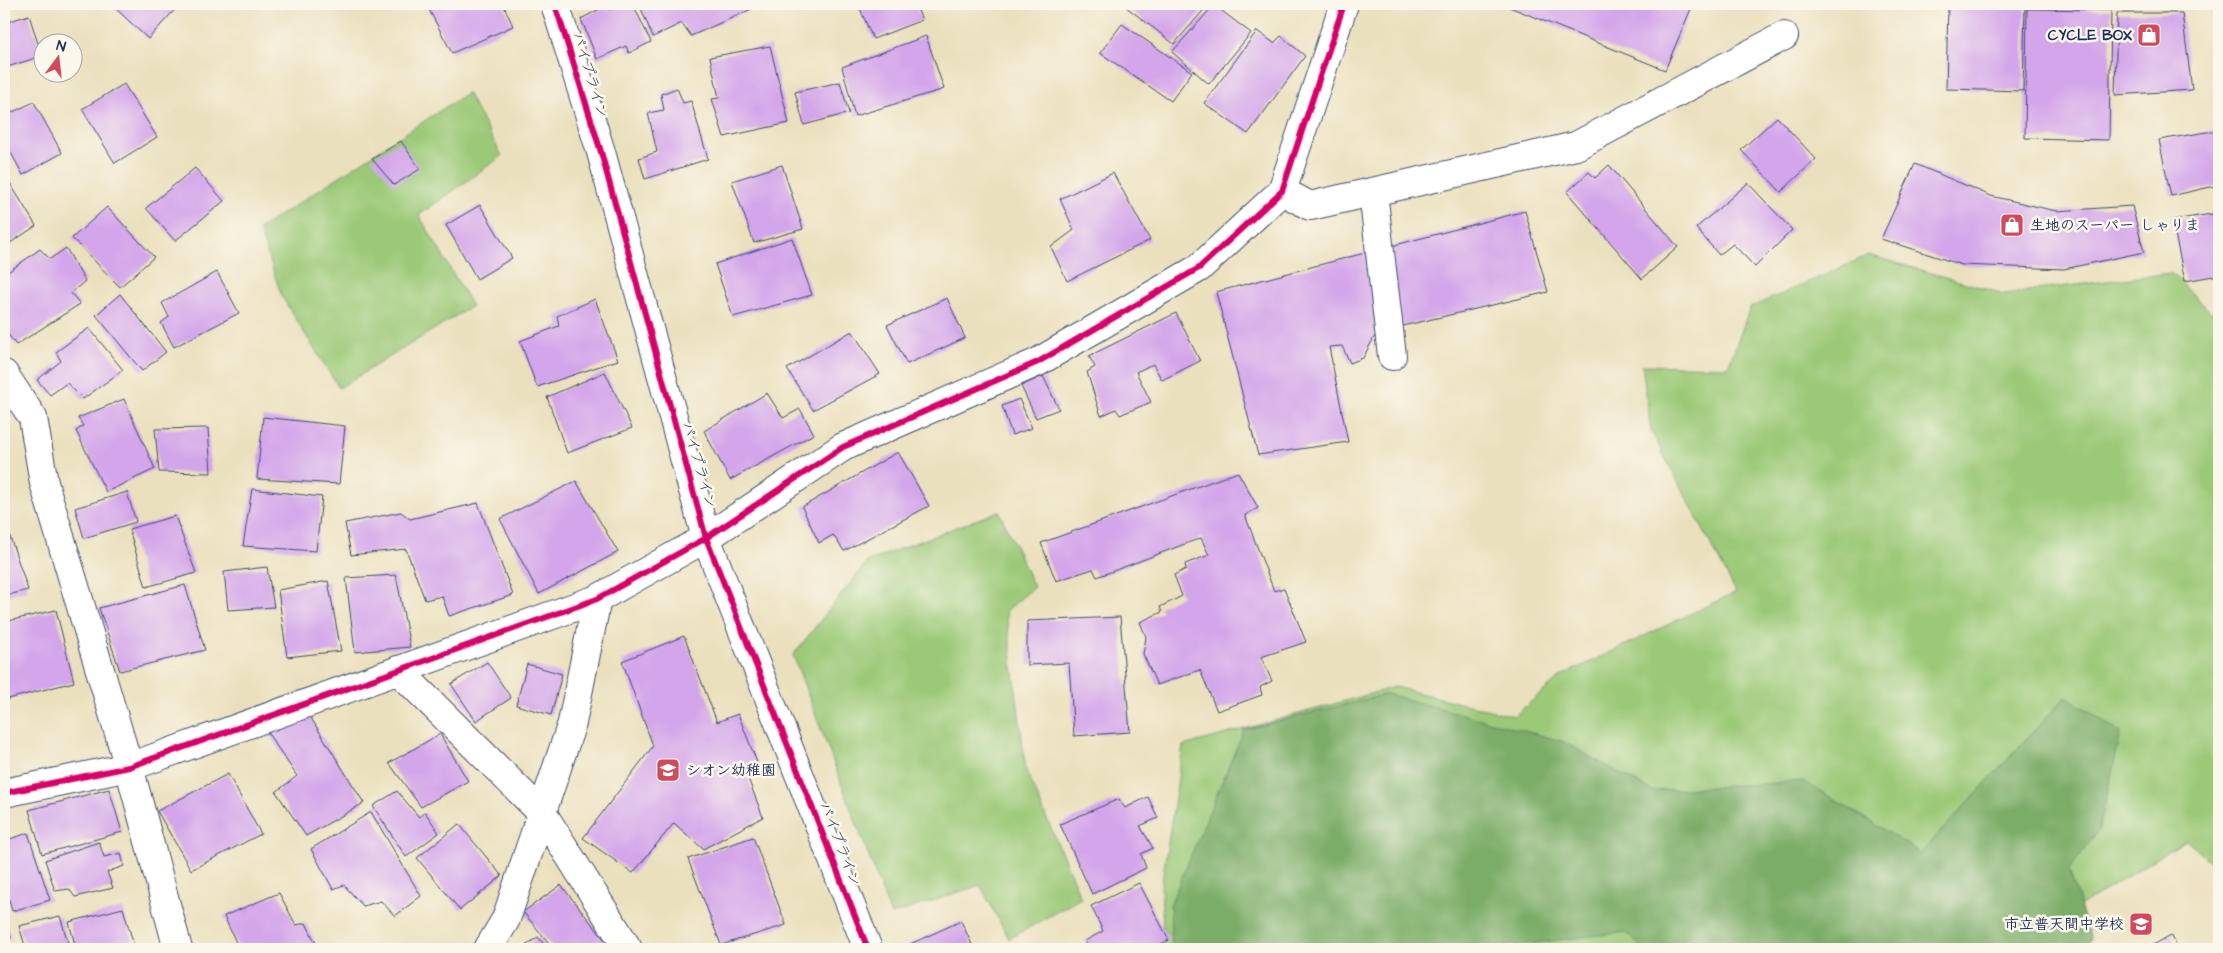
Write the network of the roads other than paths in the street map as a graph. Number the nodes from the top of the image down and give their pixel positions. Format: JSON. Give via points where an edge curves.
{"nodes":[{"id":1,"x":555,"y":4,"type":"edge"},
{"id":2,"x":1344,"y":4,"type":"edge"},
{"id":3,"x":1784,"y":36,"type":"dead end"},
{"id":4,"x":1282,"y":191,"type":"junction"},
{"id":5,"x":1373,"y":192,"type":"junction"},
{"id":6,"x":1392,"y":356,"type":"dead end"},
{"id":7,"x":4,"y":374,"type":"edge"},
{"id":8,"x":706,"y":538,"type":"junction"},
{"id":9,"x":597,"y":599,"type":"junction"},
{"id":10,"x":398,"y":670,"type":"junction"},
{"id":11,"x":129,"y":767,"type":"junction"},
{"id":12,"x":4,"y":793,"type":"edge"},
{"id":13,"x":543,"y":814,"type":"junction"},
{"id":14,"x":178,"y":949,"type":"edge"},
{"id":15,"x":488,"y":949,"type":"edge"},
{"id":16,"x":628,"y":949,"type":"edge"},
{"id":17,"x":868,"y":949,"type":"edge"}],
"edges":[{"from":1,"to":8,"type":"street","name":"パイプライン","via":[[601,152]]},
{"from":2,"to":4,"type":"street"},
{"from":3,"to":5,"type":"street","via":[[1576,146]]},
{"from":4,"to":5,"type":"street","via":[[1310,206]]},
{"from":4,"to":8,"type":"street","via":[[1199,268],[1038,362],[843,447]]},
{"from":5,"to":6,"type":"street"},
{"from":7,"to":11,"type":"street","via":[[32,418],[44,483]]},
{"from":8,"to":9,"type":"street"},
{"from":8,"to":17,"type":"street","name":"パイプライン"},
{"from":9,"to":10,"type":"street"},
{"from":9,"to":13,"type":"street","via":[[572,723]]},
{"from":10,"to":11,"type":"street"},
{"from":10,"to":13,"type":"street"},
{"from":11,"to":12,"type":"street"},
{"from":11,"to":14,"type":"street"},
{"from":13,"to":15,"type":"street","via":[[506,919]]},
{"from":13,"to":16,"type":"street"}]}
